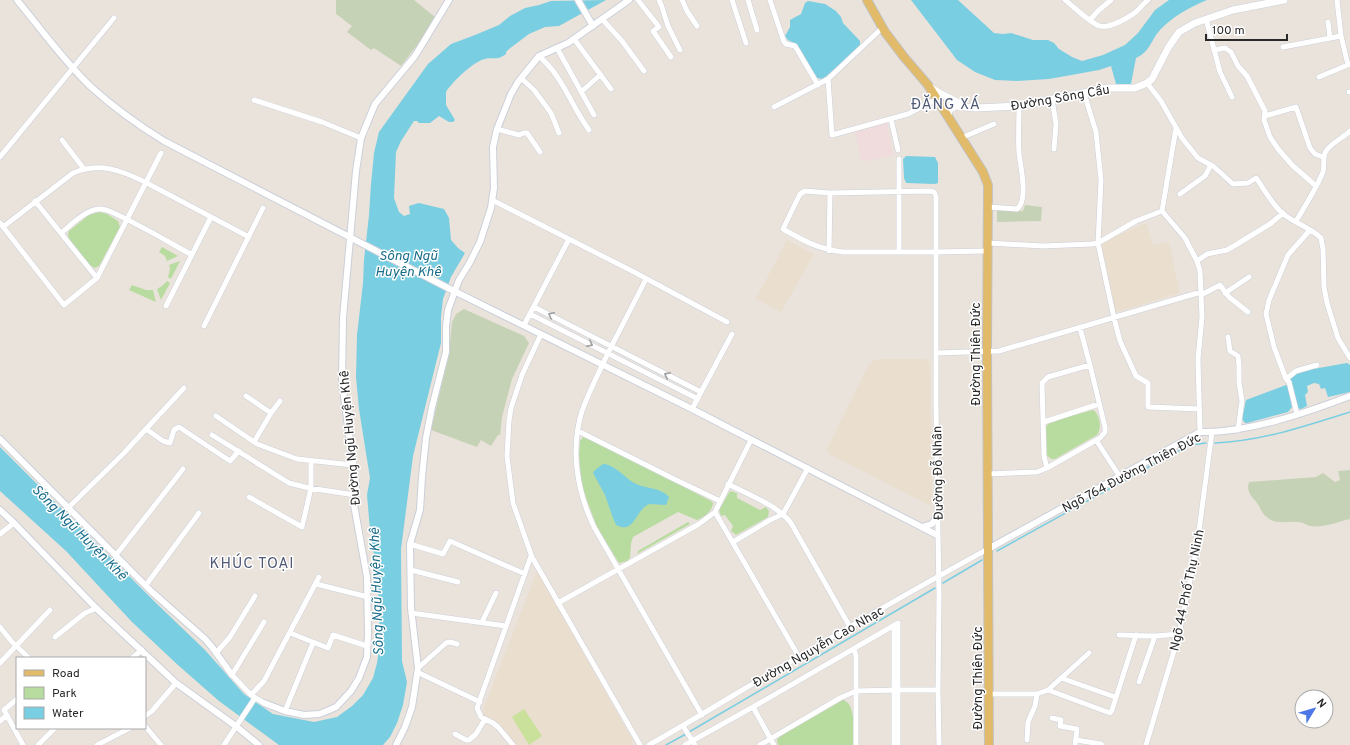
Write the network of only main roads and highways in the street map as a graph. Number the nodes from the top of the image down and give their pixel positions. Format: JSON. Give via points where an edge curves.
{"nodes":[{"id":1,"x":867,"y":0,"type":"edge"},
{"id":2,"x":1284,"y":0,"type":"edge"},
{"id":3,"x":928,"y":85,"type":"junction"},
{"id":4,"x":969,"y":108,"type":"junction"},
{"id":5,"x":948,"y":117,"type":"junction"},
{"id":6,"x":989,"y":745,"type":"edge"}],
"edges":[{"from":1,"to":3,"type":"main road","name":"Đường Thiên Đức","via":[[882,28]]},
{"from":2,"to":4,"type":"main road","name":"Đường Sông Cầu","via":[[1233,10],[1194,23],[1179,32],[1148,83],[1135,88],[1108,88],[1019,106]]},
{"from":3,"to":4,"type":"main road","name":"Đường Sông Cầu"},
{"from":3,"to":5,"type":"main road","name":"Đường Thiên Đức"},
{"from":4,"to":5,"type":"main road","name":"Đường Sông Cầu","via":[[951,108]]},
{"from":5,"to":6,"type":"main road","name":"Đường Thiên Đức","via":[[986,176],[988,185]]}]}
